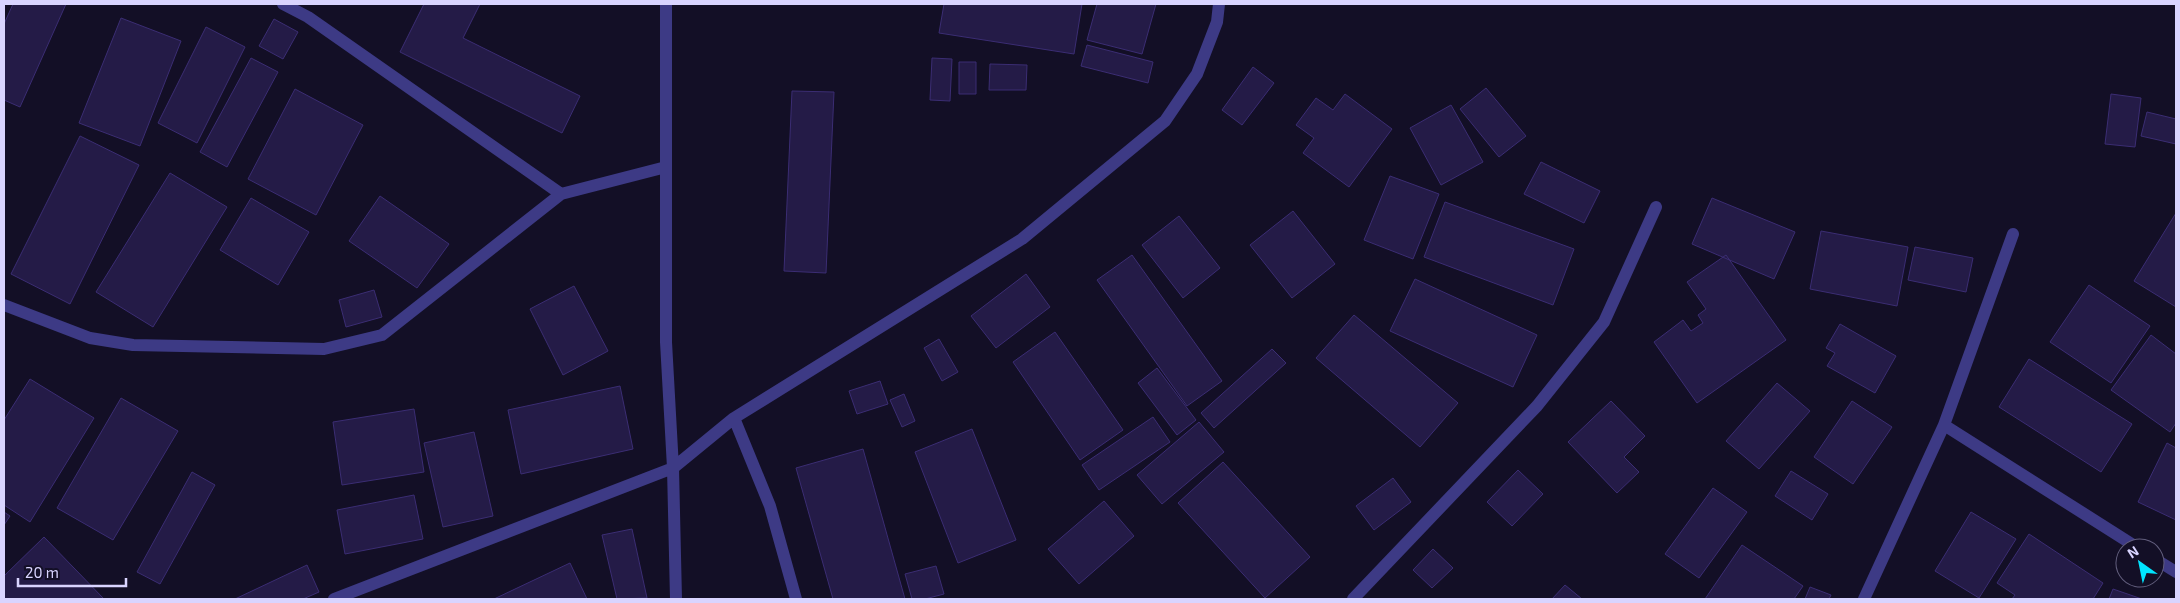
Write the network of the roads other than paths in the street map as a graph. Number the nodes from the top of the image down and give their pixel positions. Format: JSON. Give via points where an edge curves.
{"nodes":[{"id":1,"x":283,"y":4,"type":"edge"},
{"id":2,"x":666,"y":4,"type":"edge"},
{"id":3,"x":1219,"y":4,"type":"edge"},
{"id":4,"x":666,"y":167,"type":"junction"},
{"id":5,"x":561,"y":194,"type":"junction"},
{"id":6,"x":1656,"y":207,"type":"dead end"},
{"id":7,"x":2013,"y":234,"type":"dead end"},
{"id":8,"x":4,"y":304,"type":"edge"},
{"id":9,"x":734,"y":418,"type":"junction"},
{"id":10,"x":1944,"y":425,"type":"junction"},
{"id":11,"x":673,"y":468,"type":"junction"},
{"id":12,"x":2122,"y":538,"type":"edge"},
{"id":13,"x":2165,"y":565,"type":"edge"},
{"id":14,"x":2176,"y":572,"type":"edge"},
{"id":15,"x":334,"y":599,"type":"edge"},
{"id":16,"x":676,"y":599,"type":"edge"},
{"id":17,"x":796,"y":599,"type":"edge"},
{"id":18,"x":1353,"y":599,"type":"edge"},
{"id":19,"x":1864,"y":599,"type":"edge"}],
"edges":[{"from":1,"to":5,"type":"street","via":[[308,17]]},
{"from":2,"to":4,"type":"street"},
{"from":3,"to":9,"type":"street","via":[[1198,74],[1165,121],[1022,239]]},
{"from":4,"to":5,"type":"street"},
{"from":4,"to":11,"type":"street","via":[[666,342]]},
{"from":5,"to":8,"type":"street","via":[[382,335],[324,349],[133,345],[90,338]]},
{"from":6,"to":18,"type":"street","via":[[1604,322],[1537,406]]},
{"from":7,"to":10,"type":"street"},
{"from":9,"to":11,"type":"street"},
{"from":9,"to":17,"type":"street","via":[[770,506]]},
{"from":10,"to":12,"type":"street"},
{"from":10,"to":19,"type":"street"},
{"from":11,"to":15,"type":"street"},
{"from":11,"to":16,"type":"street"},
{"from":13,"to":14,"type":"street"}]}
